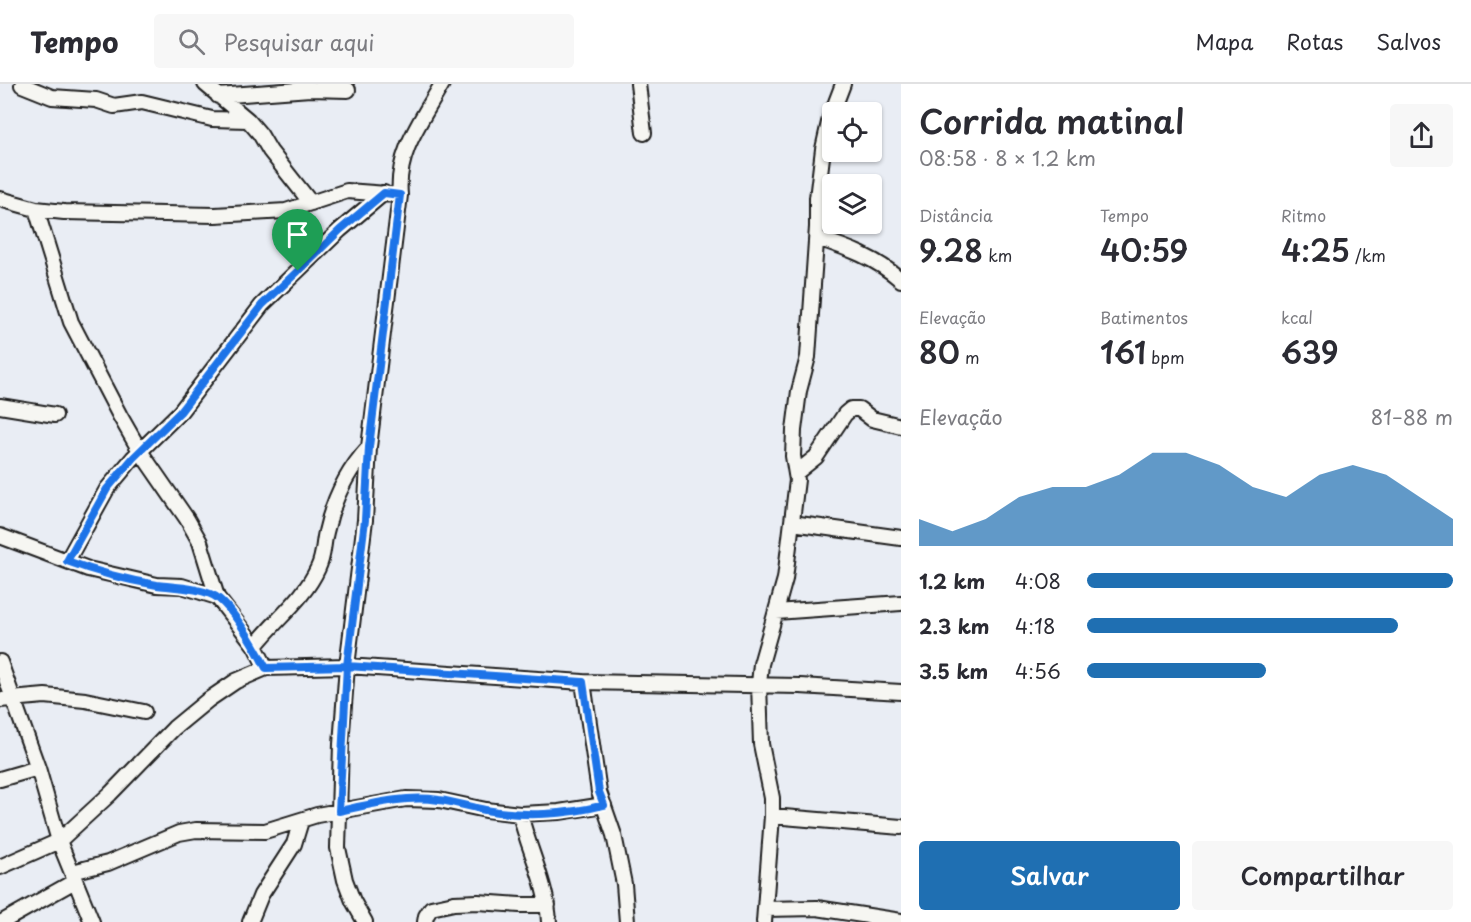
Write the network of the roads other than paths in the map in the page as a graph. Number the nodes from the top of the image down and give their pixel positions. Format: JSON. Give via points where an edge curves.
{"nodes":[{"id":1,"x":205,"y":84,"type":"edge"},
{"id":2,"x":442,"y":84,"type":"edge"},
{"id":3,"x":638,"y":84,"type":"edge"},
{"id":4,"x":843,"y":84,"type":"edge"},
{"id":5,"x":22,"y":85,"type":"edge"},
{"id":6,"x":348,"y":90,"type":"dead end"},
{"id":7,"x":218,"y":96,"type":"junction"},
{"id":8,"x":248,"y":120,"type":"junction"},
{"id":9,"x":644,"y":133,"type":"dead end"},
{"id":10,"x":384,"y":193,"type":"junction"},
{"id":11,"x":400,"y":195,"type":"junction"},
{"id":12,"x":0,"y":199,"type":"edge"},
{"id":13,"x":311,"y":203,"type":"junction"},
{"id":14,"x":36,"y":209,"type":"junction"},
{"id":15,"x":816,"y":238,"type":"junction"},
{"id":16,"x":901,"y":280,"type":"edge"},
{"id":17,"x":0,"y":406,"type":"edge"},
{"id":18,"x":55,"y":415,"type":"dead end"},
{"id":19,"x":901,"y":426,"type":"edge"},
{"id":20,"x":369,"y":447,"type":"junction"},
{"id":21,"x":140,"y":451,"type":"junction"},
{"id":22,"x":796,"y":473,"type":"junction"},
{"id":23,"x":792,"y":523,"type":"junction"},
{"id":24,"x":0,"y":536,"type":"edge"},
{"id":25,"x":901,"y":538,"type":"edge"},
{"id":26,"x":67,"y":561,"type":"junction"},
{"id":27,"x":218,"y":597,"type":"junction"},
{"id":28,"x":901,"y":603,"type":"edge"},
{"id":29,"x":776,"y":612,"type":"junction"},
{"id":30,"x":255,"y":646,"type":"junction"},
{"id":31,"x":0,"y":662,"type":"edge"},
{"id":32,"x":347,"y":666,"type":"junction"},
{"id":33,"x":266,"y":668,"type":"junction"},
{"id":34,"x":583,"y":682,"type":"junction"},
{"id":35,"x":759,"y":684,"type":"junction"},
{"id":36,"x":901,"y":692,"type":"edge"},
{"id":37,"x":7,"y":700,"type":"edge"},
{"id":38,"x":144,"y":712,"type":"dead end"},
{"id":39,"x":38,"y":768,"type":"junction"},
{"id":40,"x":0,"y":779,"type":"edge"},
{"id":41,"x":604,"y":805,"type":"junction"},
{"id":42,"x":339,"y":811,"type":"junction"},
{"id":43,"x":520,"y":814,"type":"junction"},
{"id":44,"x":772,"y":816,"type":"junction"},
{"id":45,"x":301,"y":821,"type":"junction"},
{"id":46,"x":901,"y":827,"type":"edge"},
{"id":47,"x":59,"y":841,"type":"junction"},
{"id":48,"x":0,"y":867,"type":"edge"},
{"id":49,"x":74,"y":877,"type":"junction"},
{"id":50,"x":548,"y":905,"type":"junction"},
{"id":51,"x":764,"y":916,"type":"edge"},
{"id":52,"x":901,"y":921,"type":"edge"},
{"id":53,"x":2,"y":922,"type":"edge"},
{"id":54,"x":92,"y":922,"type":"edge"},
{"id":55,"x":250,"y":922,"type":"edge"},
{"id":56,"x":365,"y":922,"type":"edge"},
{"id":57,"x":425,"y":922,"type":"edge"},
{"id":58,"x":549,"y":922,"type":"edge"},
{"id":59,"x":627,"y":922,"type":"edge"}],
"edges":[{"from":1,"to":7,"type":"street"},
{"from":2,"to":11,"type":"street","via":[[405,149]]},
{"from":3,"to":9,"type":"street"},
{"from":4,"to":15,"type":"street","via":[[823,149]]},
{"from":5,"to":8,"type":"street","via":[[52,97],[96,100],[114,106],[142,102],[212,119]]},
{"from":6,"to":7,"type":"street"},
{"from":7,"to":8,"type":"street"},
{"from":8,"to":13,"type":"street"},
{"from":10,"to":11,"type":"street"},
{"from":10,"to":13,"type":"street","via":[[346,191]]},
{"from":10,"to":21,"type":"street","via":[[262,305],[180,412]]},
{"from":11,"to":20,"type":"street"},
{"from":12,"to":14,"type":"street"},
{"from":13,"to":14,"type":"street","via":[[286,211],[215,215]]},
{"from":14,"to":21,"type":"street","via":[[71,322]]},
{"from":15,"to":16,"type":"street","via":[[852,249]]},
{"from":15,"to":22,"type":"street","via":[[808,357],[794,430]]},
{"from":17,"to":18,"type":"street"},
{"from":19,"to":22,"type":"street","via":[[851,409],[816,457]]},
{"from":20,"to":30,"type":"street","via":[[344,482],[330,517],[322,560],[312,581]]},
{"from":20,"to":32,"type":"street","via":[[365,520]]},
{"from":21,"to":26,"type":"street","via":[[107,489]]},
{"from":21,"to":27,"type":"street","via":[[200,542]]},
{"from":22,"to":23,"type":"street"},
{"from":23,"to":25,"type":"street"},
{"from":23,"to":29,"type":"street","via":[[785,579]]},
{"from":24,"to":26,"type":"street"},
{"from":26,"to":27,"type":"street"},
{"from":27,"to":30,"type":"street"},
{"from":28,"to":29,"type":"street"},
{"from":29,"to":35,"type":"street"},
{"from":30,"to":33,"type":"street"},
{"from":31,"to":37,"type":"street"},
{"from":32,"to":33,"type":"street"},
{"from":32,"to":34,"type":"street"},
{"from":32,"to":42,"type":"street"},
{"from":33,"to":47,"type":"street","via":[[236,681],[174,728]]},
{"from":34,"to":35,"type":"street"},
{"from":34,"to":41,"type":"street"},
{"from":35,"to":36,"type":"street"},
{"from":35,"to":44,"type":"street","via":[[761,744]]},
{"from":37,"to":38,"type":"street","via":[[45,696]]},
{"from":37,"to":39,"type":"street"},
{"from":39,"to":40,"type":"street"},
{"from":39,"to":47,"type":"street"},
{"from":41,"to":43,"type":"street"},
{"from":41,"to":59,"type":"street","via":[[620,860]]},
{"from":42,"to":43,"type":"street","via":[[417,799]]},
{"from":42,"to":45,"type":"street"},
{"from":42,"to":56,"type":"street","via":[[340,864]]},
{"from":43,"to":50,"type":"street"},
{"from":44,"to":46,"type":"street"},
{"from":44,"to":51,"type":"street"},
{"from":45,"to":49,"type":"street","via":[[265,831],[179,833]]},
{"from":45,"to":55,"type":"street","via":[[294,844],[261,895]]},
{"from":47,"to":48,"type":"street"},
{"from":47,"to":49,"type":"street"},
{"from":49,"to":53,"type":"street"},
{"from":49,"to":54,"type":"street"},
{"from":50,"to":57,"type":"street","via":[[454,903],[431,908]]},
{"from":50,"to":58,"type":"street"},
{"from":51,"to":52,"type":"street","via":[[817,908]]}]}
